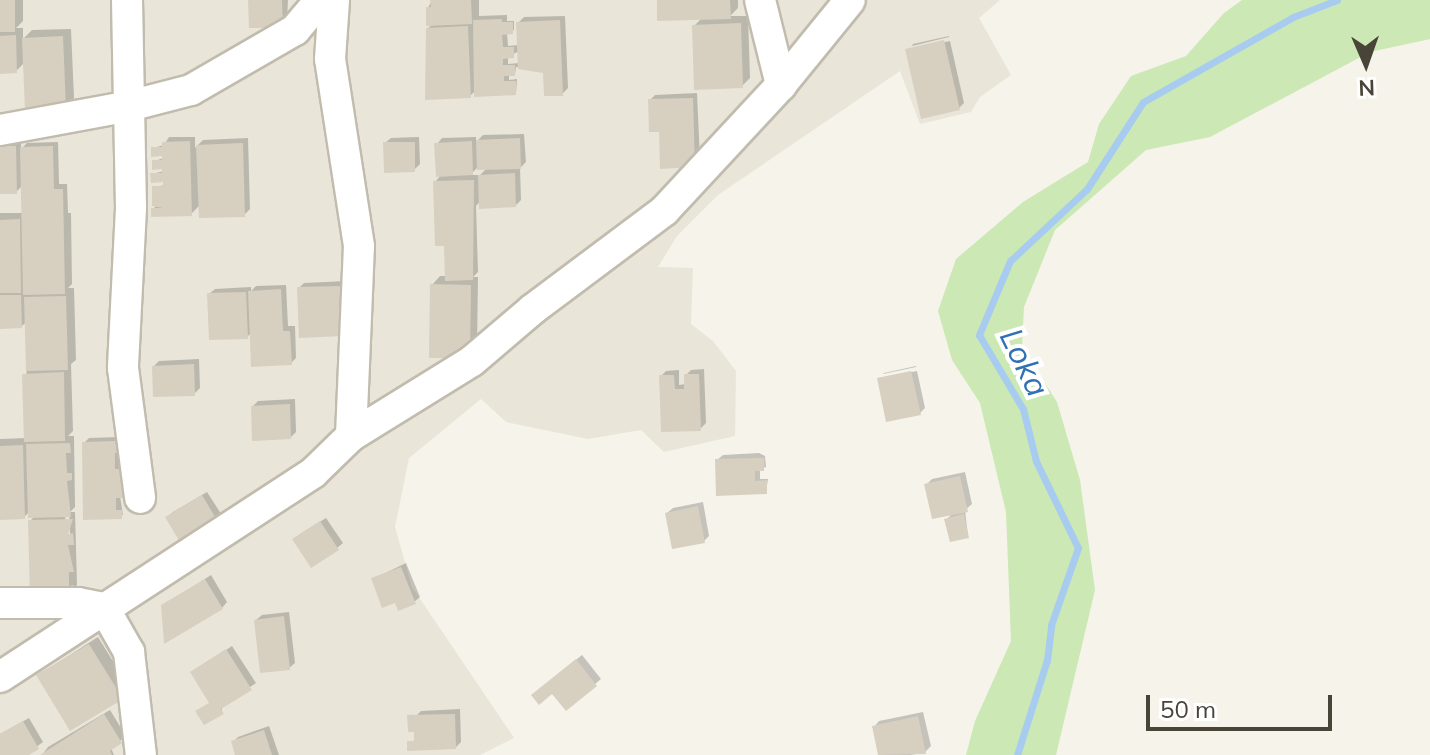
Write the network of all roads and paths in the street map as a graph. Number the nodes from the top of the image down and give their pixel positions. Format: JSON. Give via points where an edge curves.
{"nodes":[{"id":1,"x":127,"y":0,"type":"edge"},
{"id":2,"x":320,"y":0,"type":"edge"},
{"id":3,"x":334,"y":0,"type":"edge"},
{"id":4,"x":760,"y":0,"type":"edge"},
{"id":5,"x":850,"y":0,"type":"edge"},
{"id":6,"x":781,"y":85,"type":"junction"},
{"id":7,"x":129,"y":106,"type":"junction"},
{"id":8,"x":0,"y":130,"type":"edge"},
{"id":9,"x":351,"y":436,"type":"junction"},
{"id":10,"x":140,"y":498,"type":"dead end"},
{"id":11,"x":0,"y":603,"type":"edge"},
{"id":12,"x":104,"y":608,"type":"junction"},
{"id":13,"x":0,"y":677,"type":"edge"},
{"id":14,"x":141,"y":755,"type":"edge"}],
"edges":[{"from":1,"to":7,"type":"street"},
{"from":2,"to":7,"type":"street","via":[[295,30],[191,90]]},
{"from":3,"to":9,"type":"street","via":[[330,59],[359,246]]},
{"from":4,"to":6,"type":"street"},
{"from":5,"to":6,"type":"street"},
{"from":6,"to":9,"type":"street","via":[[664,211],[472,361]]},
{"from":7,"to":8,"type":"street"},
{"from":7,"to":10,"type":"street","via":[[131,208],[123,368]]},
{"from":9,"to":12,"type":"street","via":[[313,473]]},
{"from":11,"to":12,"type":"street"},
{"from":12,"to":13,"type":"street"},
{"from":12,"to":14,"type":"street","via":[[129,652]]}]}
